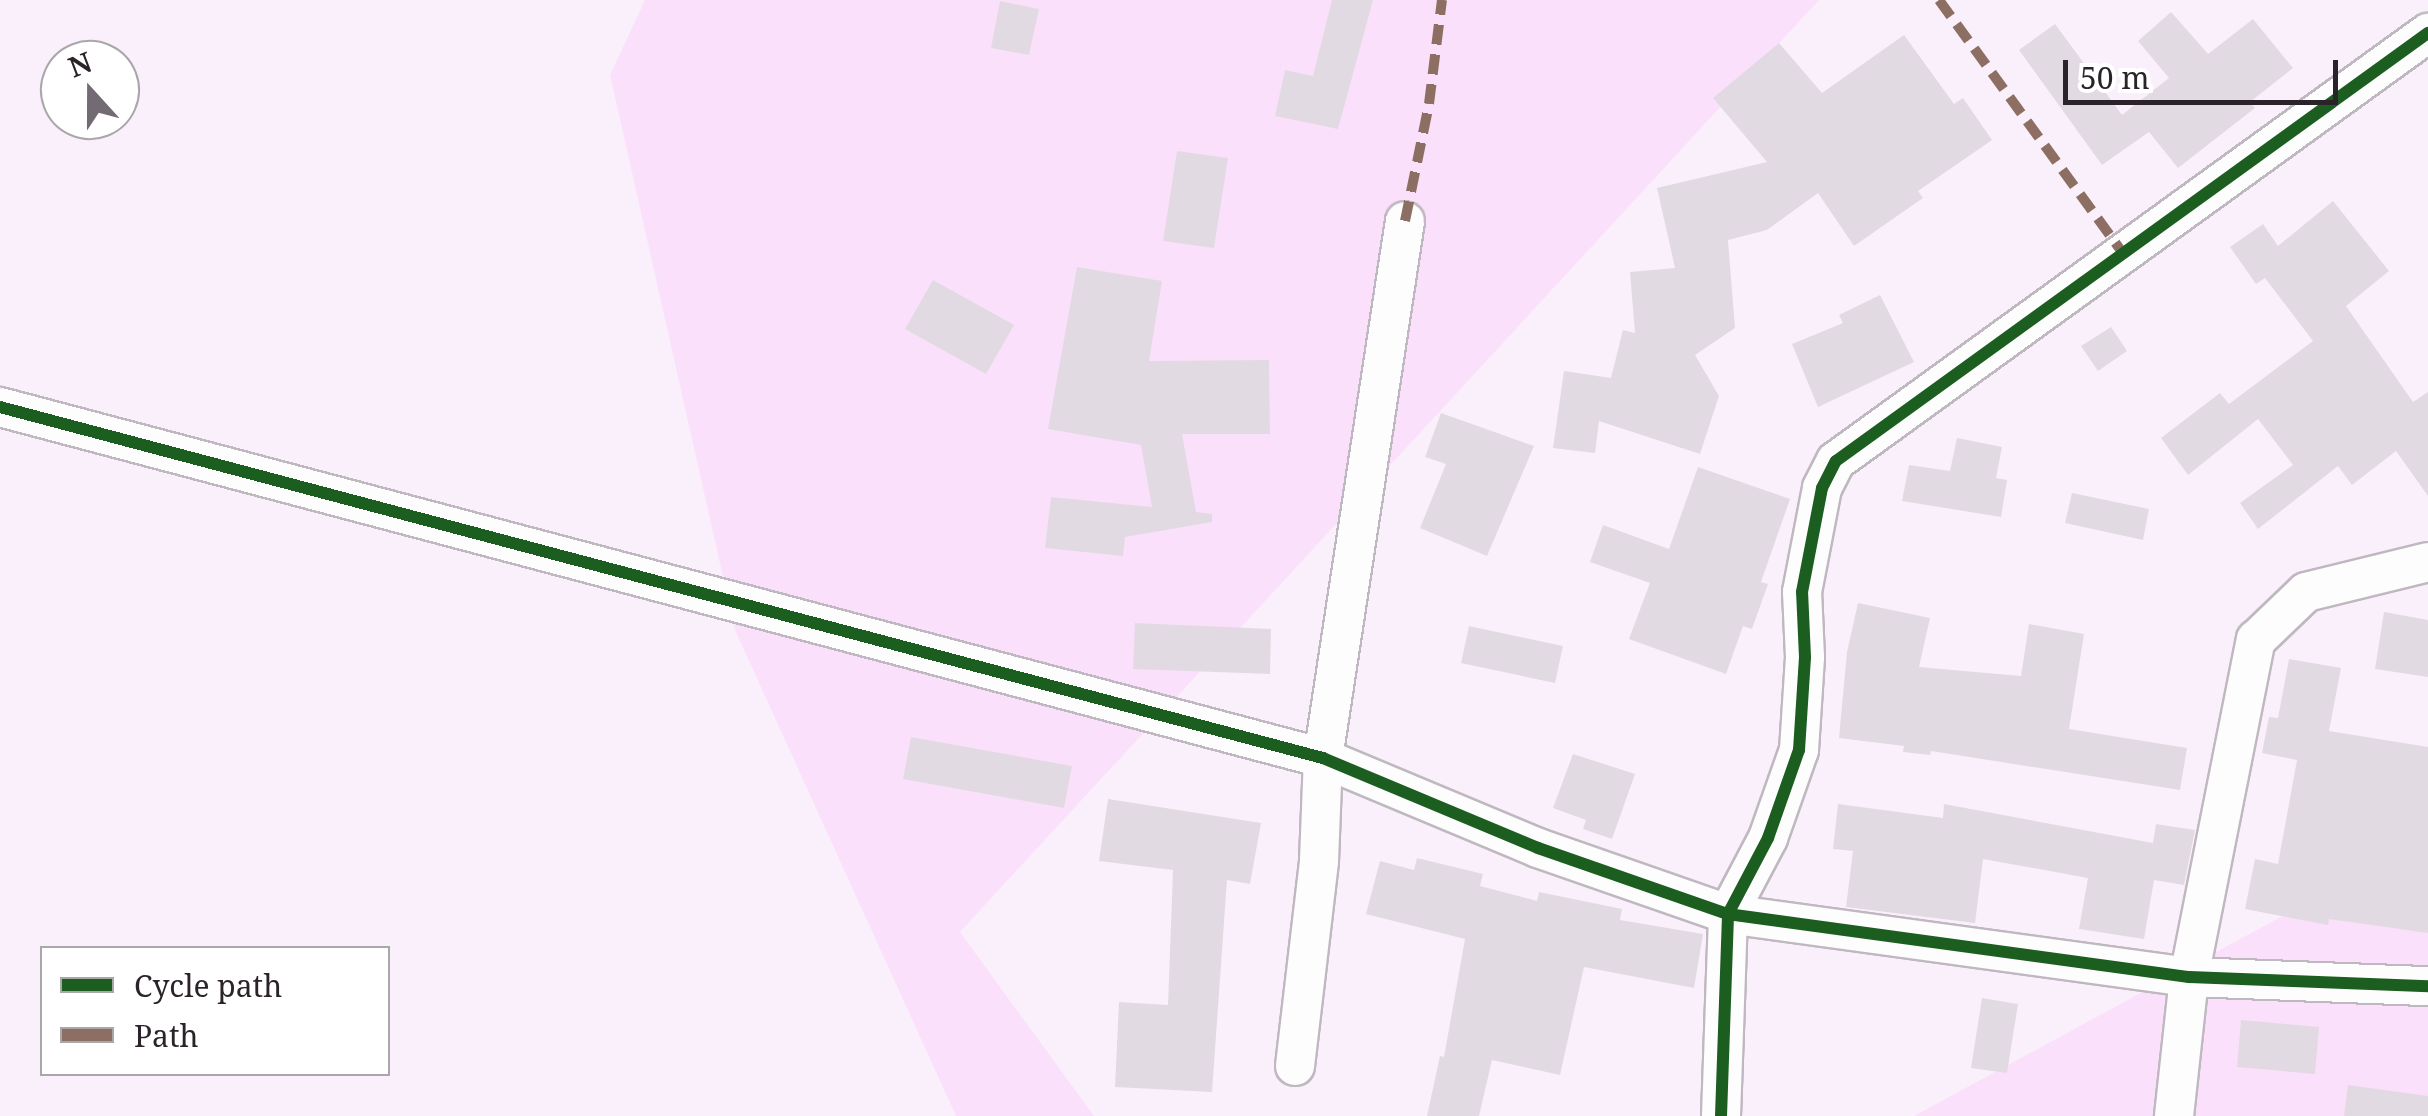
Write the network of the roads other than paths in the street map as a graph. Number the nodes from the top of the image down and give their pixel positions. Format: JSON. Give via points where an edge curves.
{"nodes":[{"id":1,"x":2428,"y":33,"type":"edge"},
{"id":2,"x":1405,"y":221,"type":"dead end"},
{"id":3,"x":0,"y":407,"type":"edge"},
{"id":4,"x":2428,"y":562,"type":"edge"},
{"id":5,"x":1323,"y":758,"type":"junction"},
{"id":6,"x":1728,"y":914,"type":"junction"},
{"id":7,"x":2189,"y":977,"type":"junction"},
{"id":8,"x":2428,"y":986,"type":"edge"},
{"id":9,"x":1295,"y":1066,"type":"dead end"},
{"id":10,"x":1720,"y":1116,"type":"edge"},
{"id":11,"x":2174,"y":1116,"type":"edge"}],
"edges":[{"from":1,"to":6,"type":"street","via":[[1836,461],[1822,488],[1802,592],[1799,750],[1768,838]]},
{"from":2,"to":5,"type":"street"},
{"from":3,"to":5,"type":"street"},
{"from":4,"to":7,"type":"street","via":[[2306,592],[2256,640]]},
{"from":5,"to":6,"type":"street","via":[[1538,848]]},
{"from":5,"to":9,"type":"street","via":[[1319,862]]},
{"from":6,"to":7,"type":"street"},
{"from":6,"to":10,"type":"street"},
{"from":7,"to":8,"type":"street"},
{"from":7,"to":11,"type":"street"}]}
